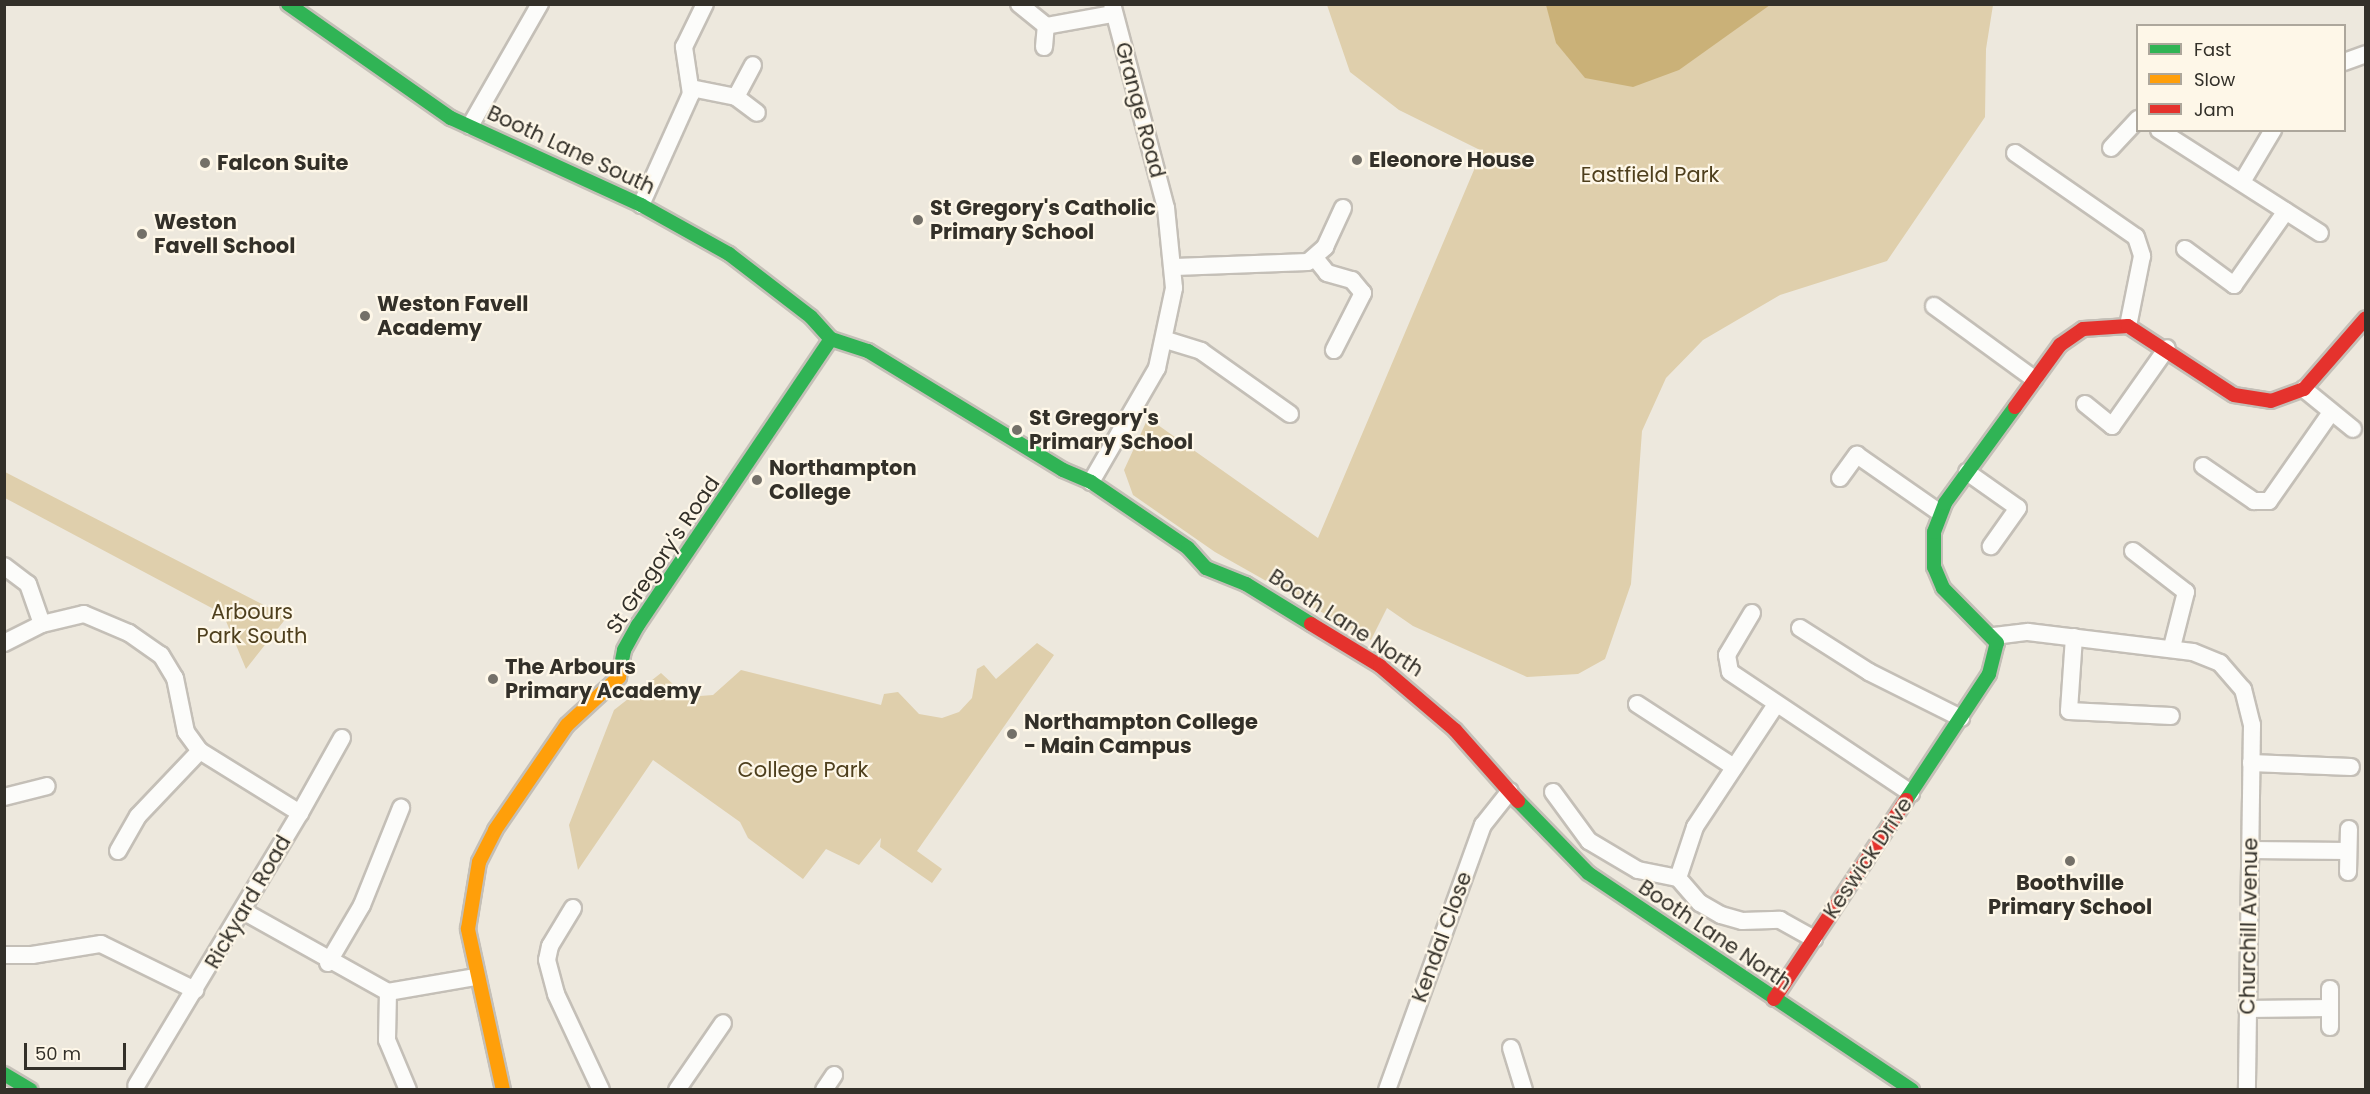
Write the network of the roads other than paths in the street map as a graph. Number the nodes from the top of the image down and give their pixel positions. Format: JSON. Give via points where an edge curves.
{"nodes":[{"id":1,"x":288,"y":4,"type":"edge"},
{"id":2,"x":540,"y":4,"type":"edge"},
{"id":3,"x":705,"y":4,"type":"edge"},
{"id":4,"x":1018,"y":4,"type":"edge"},
{"id":5,"x":1113,"y":9,"type":"edge"},
{"id":6,"x":1046,"y":26,"type":"junction"},
{"id":7,"x":1044,"y":47,"type":"dead end"},
{"id":8,"x":2366,"y":54,"type":"edge"},
{"id":9,"x":2346,"y":61,"type":"edge"},
{"id":10,"x":753,"y":65,"type":"dead end"},
{"id":11,"x":691,"y":88,"type":"junction"},
{"id":12,"x":736,"y":97,"type":"junction"},
{"id":13,"x":757,"y":113,"type":"dead end"},
{"id":14,"x":2136,"y":121,"type":"edge"},
{"id":15,"x":470,"y":126,"type":"junction"},
{"id":16,"x":2162,"y":132,"type":"edge"},
{"id":17,"x":2272,"y":132,"type":"edge"},
{"id":18,"x":2111,"y":148,"type":"dead end"},
{"id":19,"x":2015,"y":153,"type":"dead end"},
{"id":20,"x":2242,"y":182,"type":"junction"},
{"id":21,"x":641,"y":205,"type":"junction"},
{"id":22,"x":1343,"y":208,"type":"dead end"},
{"id":23,"x":2286,"y":212,"type":"junction"},
{"id":24,"x":2320,"y":233,"type":"dead end"},
{"id":25,"x":2185,"y":249,"type":"dead end"},
{"id":26,"x":1316,"y":258,"type":"junction"},
{"id":27,"x":1174,"y":267,"type":"junction"},
{"id":28,"x":1934,"y":306,"type":"dead end"},
{"id":29,"x":2366,"y":318,"type":"edge"},
{"id":30,"x":2128,"y":326,"type":"junction"},
{"id":31,"x":831,"y":339,"type":"junction"},
{"id":32,"x":1166,"y":340,"type":"junction"},
{"id":33,"x":2167,"y":348,"type":"junction"},
{"id":34,"x":1334,"y":350,"type":"dead end"},
{"id":35,"x":2034,"y":379,"type":"junction"},
{"id":36,"x":2304,"y":389,"type":"junction"},
{"id":37,"x":2085,"y":404,"type":"dead end"},
{"id":38,"x":1290,"y":414,"type":"dead end"},
{"id":39,"x":2330,"y":414,"type":"junction"},
{"id":40,"x":2354,"y":429,"type":"dead end"},
{"id":41,"x":2203,"y":466,"type":"dead end"},
{"id":42,"x":1967,"y":472,"type":"junction"},
{"id":43,"x":1840,"y":478,"type":"dead end"},
{"id":44,"x":1091,"y":482,"type":"junction"},
{"id":45,"x":1940,"y":513,"type":"junction"},
{"id":46,"x":1991,"y":546,"type":"dead end"},
{"id":47,"x":2133,"y":551,"type":"dead end"},
{"id":48,"x":4,"y":566,"type":"edge"},
{"id":49,"x":1752,"y":613,"type":"dead end"},
{"id":50,"x":42,"y":624,"type":"junction"},
{"id":51,"x":1800,"y":628,"type":"dead end"},
{"id":52,"x":1994,"y":636,"type":"junction"},
{"id":53,"x":2074,"y":637,"type":"junction"},
{"id":54,"x":4,"y":643,"type":"edge"},
{"id":55,"x":2172,"y":648,"type":"junction"},
{"id":56,"x":1637,"y":704,"type":"dead end"},
{"id":57,"x":1775,"y":706,"type":"junction"},
{"id":58,"x":2171,"y":717,"type":"dead end"},
{"id":59,"x":1961,"y":718,"type":"junction"},
{"id":60,"x":342,"y":738,"type":"dead end"},
{"id":61,"x":200,"y":751,"type":"junction"},
{"id":62,"x":2251,"y":763,"type":"junction"},
{"id":63,"x":1734,"y":767,"type":"junction"},
{"id":64,"x":2351,"y":767,"type":"dead end"},
{"id":65,"x":46,"y":786,"type":"dead end"},
{"id":66,"x":1510,"y":791,"type":"junction"},
{"id":67,"x":1552,"y":792,"type":"dead end"},
{"id":68,"x":1911,"y":793,"type":"junction"},
{"id":69,"x":4,"y":797,"type":"edge"},
{"id":70,"x":401,"y":808,"type":"dead end"},
{"id":71,"x":300,"y":813,"type":"junction"},
{"id":72,"x":2349,"y":829,"type":"dead end"},
{"id":73,"x":2250,"y":850,"type":"junction"},
{"id":74,"x":2348,"y":850,"type":"junction"},
{"id":75,"x":118,"y":851,"type":"dead end"},
{"id":76,"x":2348,"y":872,"type":"dead end"},
{"id":77,"x":1678,"y":878,"type":"junction"},
{"id":78,"x":573,"y":908,"type":"dead end"},
{"id":79,"x":243,"y":911,"type":"junction"},
{"id":80,"x":1814,"y":939,"type":"junction"},
{"id":81,"x":4,"y":955,"type":"edge"},
{"id":82,"x":328,"y":963,"type":"junction"},
{"id":83,"x":475,"y":977,"type":"junction"},
{"id":84,"x":2330,"y":989,"type":"dead end"},
{"id":85,"x":195,"y":990,"type":"junction"},
{"id":86,"x":388,"y":992,"type":"junction"},
{"id":87,"x":1774,"y":999,"type":"junction"},
{"id":88,"x":2330,"y":1008,"type":"junction"},
{"id":89,"x":2247,"y":1009,"type":"junction"},
{"id":90,"x":723,"y":1023,"type":"dead end"},
{"id":91,"x":2330,"y":1027,"type":"dead end"},
{"id":92,"x":1511,"y":1048,"type":"dead end"},
{"id":93,"x":4,"y":1074,"type":"edge"},
{"id":94,"x":834,"y":1075,"type":"dead end"},
{"id":95,"x":136,"y":1086,"type":"dead end"},
{"id":96,"x":31,"y":1089,"type":"edge"},
{"id":97,"x":408,"y":1089,"type":"edge"},
{"id":98,"x":503,"y":1089,"type":"edge"},
{"id":99,"x":601,"y":1089,"type":"edge"},
{"id":100,"x":677,"y":1089,"type":"edge"},
{"id":101,"x":824,"y":1089,"type":"edge"},
{"id":102,"x":1387,"y":1089,"type":"edge"},
{"id":103,"x":1524,"y":1089,"type":"edge"},
{"id":104,"x":1909,"y":1089,"type":"edge"},
{"id":105,"x":2247,"y":1089,"type":"edge"}],
"edges":[{"from":1,"to":15,"type":"main road","name":"Booth Lane South"},
{"from":2,"to":15,"type":"street"},
{"from":3,"to":11,"type":"street","via":[[684,47]]},
{"from":4,"to":6,"type":"street"},
{"from":5,"to":6,"type":"street"},
{"from":5,"to":27,"type":"street","name":"Grange Road","via":[[1167,208]]},
{"from":6,"to":7,"type":"street"},
{"from":8,"to":9,"type":"street"},
{"from":10,"to":12,"type":"street"},
{"from":11,"to":12,"type":"street"},
{"from":11,"to":21,"type":"street"},
{"from":12,"to":13,"type":"street"},
{"from":14,"to":18,"type":"street"},
{"from":15,"to":21,"type":"main road","name":"Booth Lane South"},
{"from":16,"to":20,"type":"street"},
{"from":17,"to":20,"type":"street"},
{"from":19,"to":30,"type":"street","via":[[2136,237],[2142,256]]},
{"from":20,"to":23,"type":"street"},
{"from":21,"to":31,"type":"main road","name":"Booth Lane South","via":[[729,255],[811,317]]},
{"from":22,"to":26,"type":"street"},
{"from":23,"to":24,"type":"street"},
{"from":23,"to":25,"type":"street","via":[[2234,285]]},
{"from":26,"to":27,"type":"street","via":[[1299,263]]},
{"from":26,"to":34,"type":"street","via":[[1327,273],[1352,280],[1363,293]]},
{"from":27,"to":32,"type":"street","name":"Grange Road"},
{"from":28,"to":35,"type":"street"},
{"from":29,"to":36,"type":"main road"},
{"from":30,"to":33,"type":"main road"},
{"from":30,"to":35,"type":"main road","via":[[2107,324],[2072,335]]},
{"from":31,"to":44,"type":"main road","name":"Booth Lane North","via":[[868,351],[1063,470]]},
{"from":31,"to":83,"type":"main road","name":"St Gregory's Road","via":[[638,625],[624,650],[619,677],[567,725],[495,830],[471,893],[468,930]]},
{"from":32,"to":38,"type":"street","via":[[1201,351]]},
{"from":32,"to":44,"type":"street","name":"Grange Road","via":[[1144,395]]},
{"from":33,"to":36,"type":"main road","via":[[2246,400],[2271,401]]},
{"from":33,"to":37,"type":"street","via":[[2112,426]]},
{"from":35,"to":42,"type":"main road"},
{"from":36,"to":39,"type":"street"},
{"from":39,"to":40,"type":"street"},
{"from":39,"to":41,"type":"street","via":[[2269,501],[2250,499]]},
{"from":42,"to":45,"type":"main road"},
{"from":42,"to":46,"type":"street","via":[[2018,508]]},
{"from":43,"to":45,"type":"street","via":[[1857,455]]},
{"from":44,"to":66,"type":"main road","name":"Booth Lane North","via":[[1106,496],[1188,548],[1206,568],[1246,584],[1398,679],[1455,730]]},
{"from":45,"to":52,"type":"main road","via":[[1932,543],[1938,579],[1955,605]]},
{"from":47,"to":55,"type":"street","via":[[2187,592]]},
{"from":48,"to":50,"type":"street","via":[[28,584]]},
{"from":49,"to":57,"type":"street","via":[[1727,655],[1726,667]]},
{"from":50,"to":54,"type":"street","name":"Rickyard Road"},
{"from":50,"to":61,"type":"street","name":"Rickyard Road","via":[[84,614],[129,633],[161,655],[175,678],[186,732]]},
{"from":51,"to":59,"type":"street","via":[[1869,672]]},
{"from":52,"to":53,"type":"street","name":"Churchill Avenue","via":[[2014,632]]},
{"from":52,"to":59,"type":"main road","name":"Keswick Drive","via":[[1994,663]]},
{"from":53,"to":55,"type":"street","name":"Churchill Avenue"},
{"from":53,"to":58,"type":"street","via":[[2069,711]]},
{"from":55,"to":62,"type":"street","name":"Churchill Avenue","via":[[2208,657],[2237,680],[2250,712]]},
{"from":56,"to":63,"type":"street"},
{"from":57,"to":63,"type":"street"},
{"from":57,"to":68,"type":"street"},
{"from":59,"to":68,"type":"main road","name":"Keswick Drive"},
{"from":60,"to":71,"type":"street","name":"Rickyard Road"},
{"from":61,"to":71,"type":"street","name":"Rickyard Road"},
{"from":61,"to":75,"type":"street","via":[[157,793]]},
{"from":62,"to":64,"type":"street"},
{"from":62,"to":73,"type":"street","name":"Churchill Avenue"},
{"from":63,"to":77,"type":"street","via":[[1688,841]]},
{"from":65,"to":69,"type":"street"},
{"from":66,"to":87,"type":"main road","name":"Booth Lane North","via":[[1588,873]]},
{"from":66,"to":102,"type":"street","name":"Kendal Close","via":[[1483,825]]},
{"from":67,"to":77,"type":"street","via":[[1589,840],[1638,870]]},
{"from":68,"to":80,"type":"main road","name":"Keswick Drive"},
{"from":70,"to":82,"type":"street","via":[[362,905]]},
{"from":71,"to":79,"type":"street","name":"Rickyard Road"},
{"from":72,"to":74,"type":"street"},
{"from":73,"to":74,"type":"street"},
{"from":73,"to":89,"type":"street","name":"Churchill Avenue"},
{"from":74,"to":76,"type":"street"},
{"from":77,"to":80,"type":"street","via":[[1700,903],[1721,915],[1742,921],[1780,920]]},
{"from":78,"to":99,"type":"street","via":[[550,946],[549,973]]},
{"from":79,"to":82,"type":"street"},
{"from":79,"to":85,"type":"street","name":"Rickyard Road"},
{"from":80,"to":87,"type":"main road","name":"Keswick Drive"},
{"from":81,"to":85,"type":"street","name":"Rickyard Road","via":[[33,955],[101,944]]},
{"from":82,"to":86,"type":"street"},
{"from":83,"to":86,"type":"street"},
{"from":83,"to":98,"type":"main road","name":"St Gregory's Road"},
{"from":84,"to":88,"type":"street"},
{"from":85,"to":95,"type":"street","name":"Rickyard Road"},
{"from":86,"to":97,"type":"street","via":[[387,1040]]},
{"from":87,"to":104,"type":"main road","name":"Booth Lane North"},
{"from":88,"to":89,"type":"street"},
{"from":88,"to":91,"type":"street"},
{"from":89,"to":105,"type":"street","name":"Churchill Avenue"},
{"from":90,"to":100,"type":"street"},
{"from":92,"to":103,"type":"street"},
{"from":93,"to":96,"type":"main road"},
{"from":94,"to":101,"type":"street"}]}
